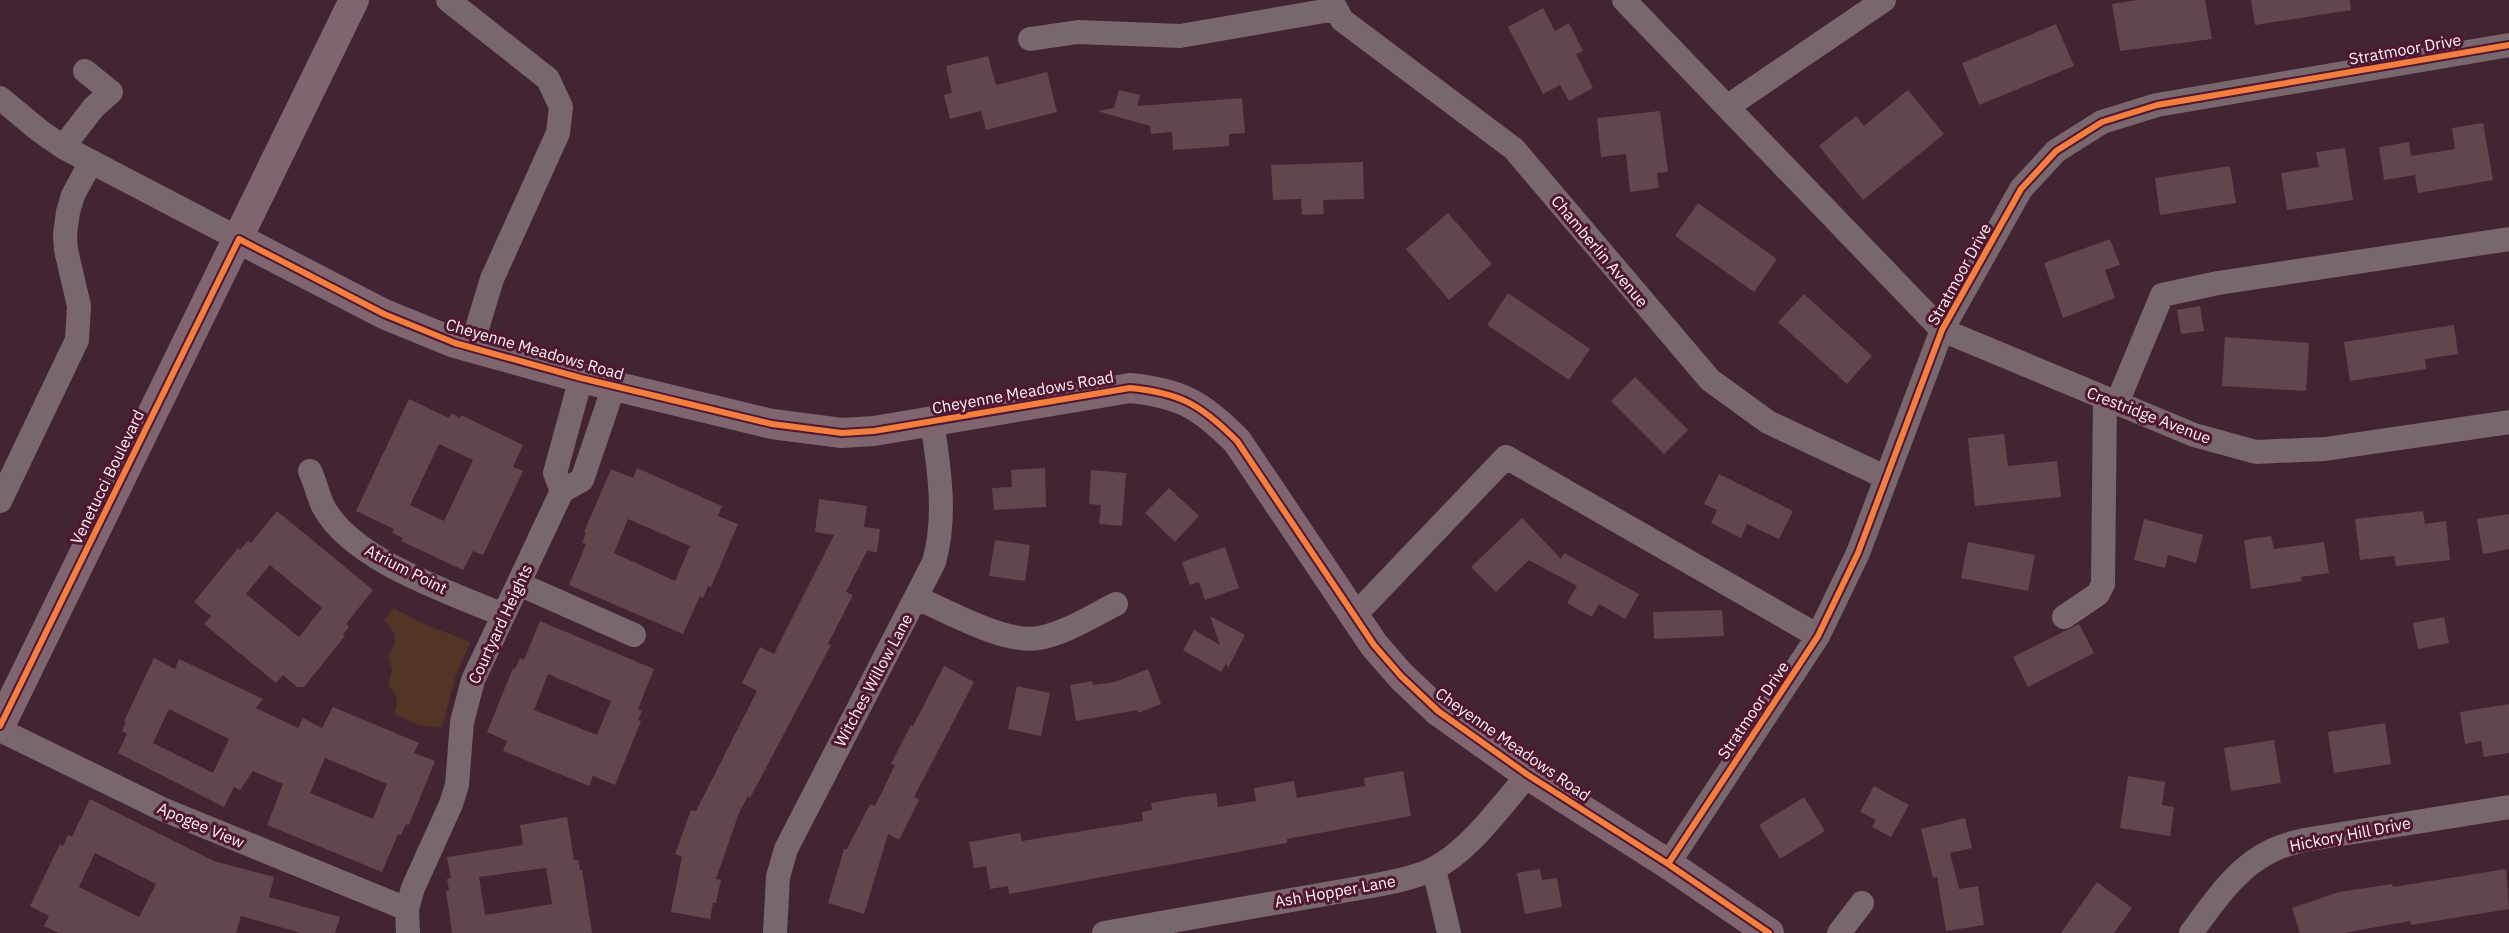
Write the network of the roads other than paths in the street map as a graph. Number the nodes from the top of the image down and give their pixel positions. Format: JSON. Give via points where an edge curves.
{"nodes":[{"id":1,"x":354,"y":0,"type":"edge"},
{"id":2,"x":448,"y":0,"type":"edge"},
{"id":3,"x":1624,"y":0,"type":"edge"},
{"id":4,"x":1884,"y":0,"type":"edge"},
{"id":5,"x":1334,"y":4,"type":"edge"},
{"id":6,"x":1030,"y":39,"type":"dead end"},
{"id":7,"x":2509,"y":45,"type":"edge"},
{"id":8,"x":85,"y":71,"type":"dead end"},
{"id":9,"x":0,"y":98,"type":"edge"},
{"id":10,"x":1727,"y":107,"type":"junction"},
{"id":11,"x":63,"y":147,"type":"junction"},
{"id":12,"x":91,"y":162,"type":"junction"},
{"id":13,"x":239,"y":239,"type":"junction"},
{"id":14,"x":2509,"y":239,"type":"edge"},
{"id":15,"x":1942,"y":330,"type":"junction"},
{"id":16,"x":471,"y":348,"type":"junction"},
{"id":17,"x":581,"y":378,"type":"junction"},
{"id":18,"x":614,"y":386,"type":"junction"},
{"id":19,"x":2111,"y":400,"type":"junction"},
{"id":20,"x":932,"y":421,"type":"junction"},
{"id":21,"x":2509,"y":422,"type":"edge"},
{"id":22,"x":310,"y":471,"type":"dead end"},
{"id":23,"x":1885,"y":477,"type":"junction"},
{"id":24,"x":562,"y":491,"type":"junction"},
{"id":25,"x":0,"y":501,"type":"edge"},
{"id":26,"x":519,"y":584,"type":"junction"},
{"id":27,"x":917,"y":598,"type":"junction"},
{"id":28,"x":1116,"y":604,"type":"dead end"},
{"id":29,"x":503,"y":615,"type":"junction"},
{"id":30,"x":1354,"y":616,"type":"junction"},
{"id":31,"x":2064,"y":616,"type":"dead end"},
{"id":32,"x":634,"y":635,"type":"dead end"},
{"id":33,"x":1818,"y":636,"type":"junction"},
{"id":34,"x":0,"y":728,"type":"edge"},
{"id":35,"x":1528,"y":775,"type":"junction"},
{"id":36,"x":2509,"y":807,"type":"edge"},
{"id":37,"x":1668,"y":864,"type":"junction"},
{"id":38,"x":1434,"y":868,"type":"junction"},
{"id":39,"x":1862,"y":903,"type":"dead end"},
{"id":40,"x":407,"y":921,"type":"edge"},
{"id":41,"x":1166,"y":928,"type":"edge"},
{"id":42,"x":775,"y":933,"type":"edge"},
{"id":43,"x":1104,"y":933,"type":"edge"},
{"id":44,"x":1449,"y":933,"type":"edge"},
{"id":45,"x":1769,"y":933,"type":"edge"},
{"id":46,"x":1839,"y":933,"type":"edge"},
{"id":47,"x":2191,"y":933,"type":"edge"}],
"edges":[{"from":1,"to":13,"type":"main road","name":"Venetucci Boulevard"},
{"from":2,"to":16,"type":"street","via":[[548,79],[561,107],[558,133],[492,279]]},
{"from":3,"to":10,"type":"street"},
{"from":4,"to":10,"type":"street"},
{"from":5,"to":6,"type":"street","via":[[1180,36],[1078,32]]},
{"from":5,"to":23,"type":"street","name":"Chamberlin Avenue","via":[[1342,20],[1514,149],[1710,380],[1768,422]]},
{"from":7,"to":15,"type":"street","name":"Stratmoor Drive","via":[[2157,105],[2102,122],[2056,151],[2021,189]]},
{"from":8,"to":11,"type":"street","via":[[111,92]]},
{"from":9,"to":11,"type":"street","name":"Cheyenne Meadows Road"},
{"from":10,"to":15,"type":"street"},
{"from":11,"to":12,"type":"street","name":"Cheyenne Meadows Road"},
{"from":12,"to":13,"type":"street","name":"Cheyenne Meadows Road"},
{"from":12,"to":25,"type":"street","via":[[74,195],[65,234],[79,306],[77,340]]},
{"from":13,"to":16,"type":"main road","name":"Cheyenne Meadows Road","via":[[384,314]]},
{"from":13,"to":34,"type":"main road","name":"Venetucci Boulevard"},
{"from":14,"to":19,"type":"street","via":[[2162,295]]},
{"from":15,"to":19,"type":"street","name":"Crestridge Avenue"},
{"from":15,"to":23,"type":"street","name":"Stratmoor Drive"},
{"from":16,"to":17,"type":"main road","name":"Cheyenne Meadows Road"},
{"from":17,"to":18,"type":"main road","name":"Cheyenne Meadows Road"},
{"from":17,"to":24,"type":"street","via":[[555,473]]},
{"from":18,"to":20,"type":"main road","name":"Cheyenne Meadows Road","via":[[813,430],[842,433]]},
{"from":18,"to":24,"type":"street","name":"Courtyard Heights","via":[[582,480]]},
{"from":19,"to":21,"type":"street","name":"Crestridge Avenue","via":[[2194,435],[2256,452],[2325,449]]},
{"from":19,"to":31,"type":"street","via":[[2103,584],[2098,594]]},
{"from":20,"to":27,"type":"street","name":"Witches Willow Lane","via":[[939,471],[941,537]]},
{"from":20,"to":30,"type":"main road","name":"Cheyenne Meadows Road","via":[[1130,388],[1162,391],[1187,400],[1215,419],[1237,441]]},
{"from":22,"to":29,"type":"street","name":"Atrium Point","via":[[324,507],[349,537],[367,551],[402,571]]},
{"from":23,"to":33,"type":"street","name":"Stratmoor Drive","via":[[1858,553]]},
{"from":24,"to":26,"type":"street","name":"Courtyard Heights"},
{"from":26,"to":29,"type":"street","name":"Courtyard Heights"},
{"from":26,"to":32,"type":"street"},
{"from":27,"to":28,"type":"street","via":[[1025,639],[1060,632]]},
{"from":27,"to":42,"type":"street","name":"Witches Willow Lane","via":[[874,673],[786,849],[778,877]]},
{"from":29,"to":40,"type":"street","name":"Courtyard Heights","via":[[465,705],[457,785],[412,888]]},
{"from":30,"to":33,"type":"street","via":[[1506,457]]},
{"from":30,"to":35,"type":"main road","name":"Cheyenne Meadows Road","via":[[1401,676],[1438,711]]},
{"from":33,"to":37,"type":"street","name":"Stratmoor Drive"},
{"from":34,"to":40,"type":"street","name":"Apogee View","via":[[162,809]]},
{"from":35,"to":37,"type":"main road","name":"Cheyenne Meadows Road"},
{"from":35,"to":38,"type":"street","name":"Ash Hopper Lane","via":[[1454,856]]},
{"from":36,"to":47,"type":"street","name":"Hickory Hill Drive","via":[[2304,840],[2272,850],[2223,888]]},
{"from":37,"to":45,"type":"main road","name":"Cheyenne Meadows Road"},
{"from":38,"to":41,"type":"street","name":"Ash Hopper Lane","via":[[1391,882]]},
{"from":38,"to":44,"type":"street"},
{"from":39,"to":46,"type":"street"},
{"from":41,"to":43,"type":"street","name":"Ash Hopper Lane"}]}
